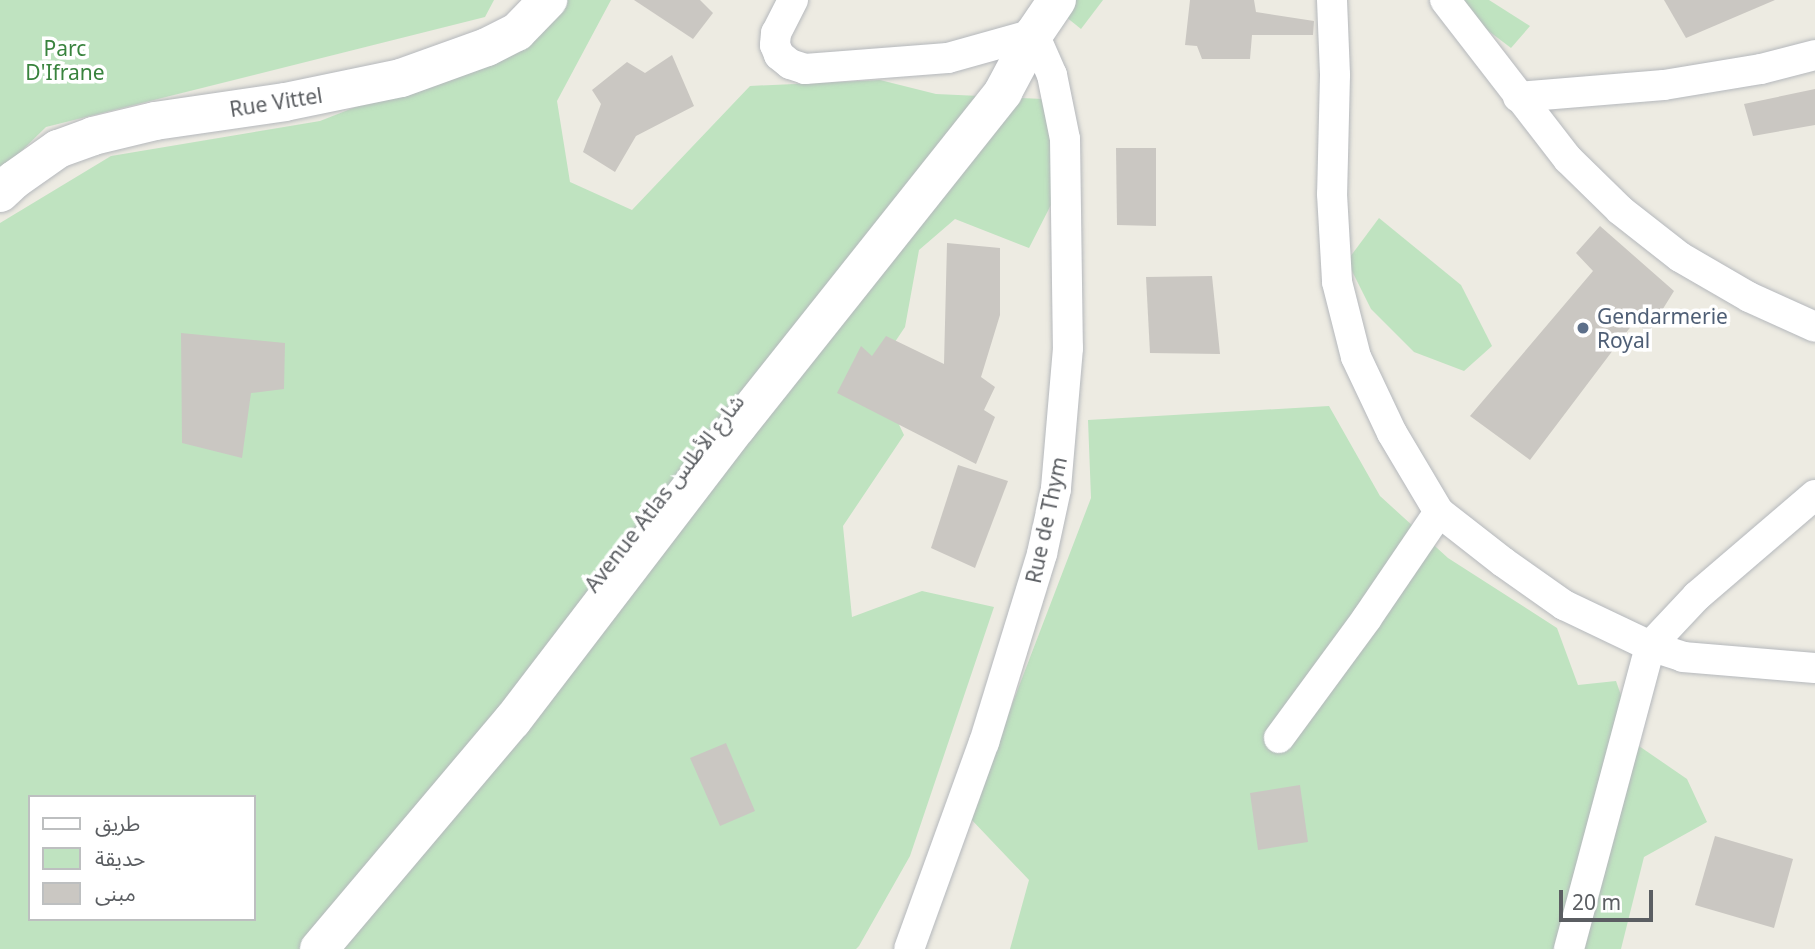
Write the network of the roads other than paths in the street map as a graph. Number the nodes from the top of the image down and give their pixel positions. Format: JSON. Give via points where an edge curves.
{"nodes":[{"id":1,"x":548,"y":0,"type":"edge"},
{"id":2,"x":793,"y":0,"type":"edge"},
{"id":3,"x":1057,"y":0,"type":"edge"},
{"id":4,"x":1332,"y":0,"type":"edge"},
{"id":5,"x":1445,"y":0,"type":"edge"},
{"id":6,"x":1034,"y":34,"type":"junction"},
{"id":7,"x":1815,"y":55,"type":"edge"},
{"id":8,"x":1518,"y":97,"type":"junction"},
{"id":9,"x":0,"y":193,"type":"edge"},
{"id":10,"x":1815,"y":327,"type":"edge"},
{"id":11,"x":1815,"y":495,"type":"edge"},
{"id":12,"x":1439,"y":512,"type":"junction"},
{"id":13,"x":1650,"y":646,"type":"junction"},
{"id":14,"x":1815,"y":668,"type":"edge"},
{"id":15,"x":1279,"y":738,"type":"dead end"},
{"id":16,"x":290,"y":949,"type":"edge"},
{"id":17,"x":319,"y":949,"type":"edge"},
{"id":18,"x":909,"y":949,"type":"edge"},
{"id":19,"x":1569,"y":949,"type":"edge"}],
"edges":[{"from":1,"to":9,"type":"street","name":"Rue Vittel","via":[[517,32],[401,78],[93,136],[58,149]]},
{"from":2,"to":6,"type":"street","via":[[776,33],[775,45],[790,64],[806,69],[948,58]]},
{"from":3,"to":6,"type":"street","name":"Avenue Atlas شارع الأطلس"},
{"from":4,"to":12,"type":"street","via":[[1332,194],[1338,282],[1356,357],[1392,433]]},
{"from":5,"to":8,"type":"street"},
{"from":6,"to":16,"type":"street","name":"Avenue Atlas شارع الأطلس","via":[[985,83],[529,665],[343,893]]},
{"from":6,"to":17,"type":"street","name":"Avenue Atlas شارع الأطلس","via":[[1003,92],[737,427],[512,721]]},
{"from":6,"to":18,"type":"street","name":"Rue de Thym","via":[[1060,104],[1067,182],[1068,348],[1056,489],[1042,554],[984,742]]},
{"from":7,"to":8,"type":"street","via":[[1664,85]]},
{"from":8,"to":10,"type":"street","via":[[1567,159],[1619,210],[1680,257],[1749,297]]},
{"from":11,"to":13,"type":"street","via":[[1697,596]]},
{"from":12,"to":13,"type":"street","via":[[1564,605]]},
{"from":12,"to":15,"type":"street"},
{"from":13,"to":14,"type":"street","via":[[1683,657]]},
{"from":13,"to":19,"type":"street"}]}
